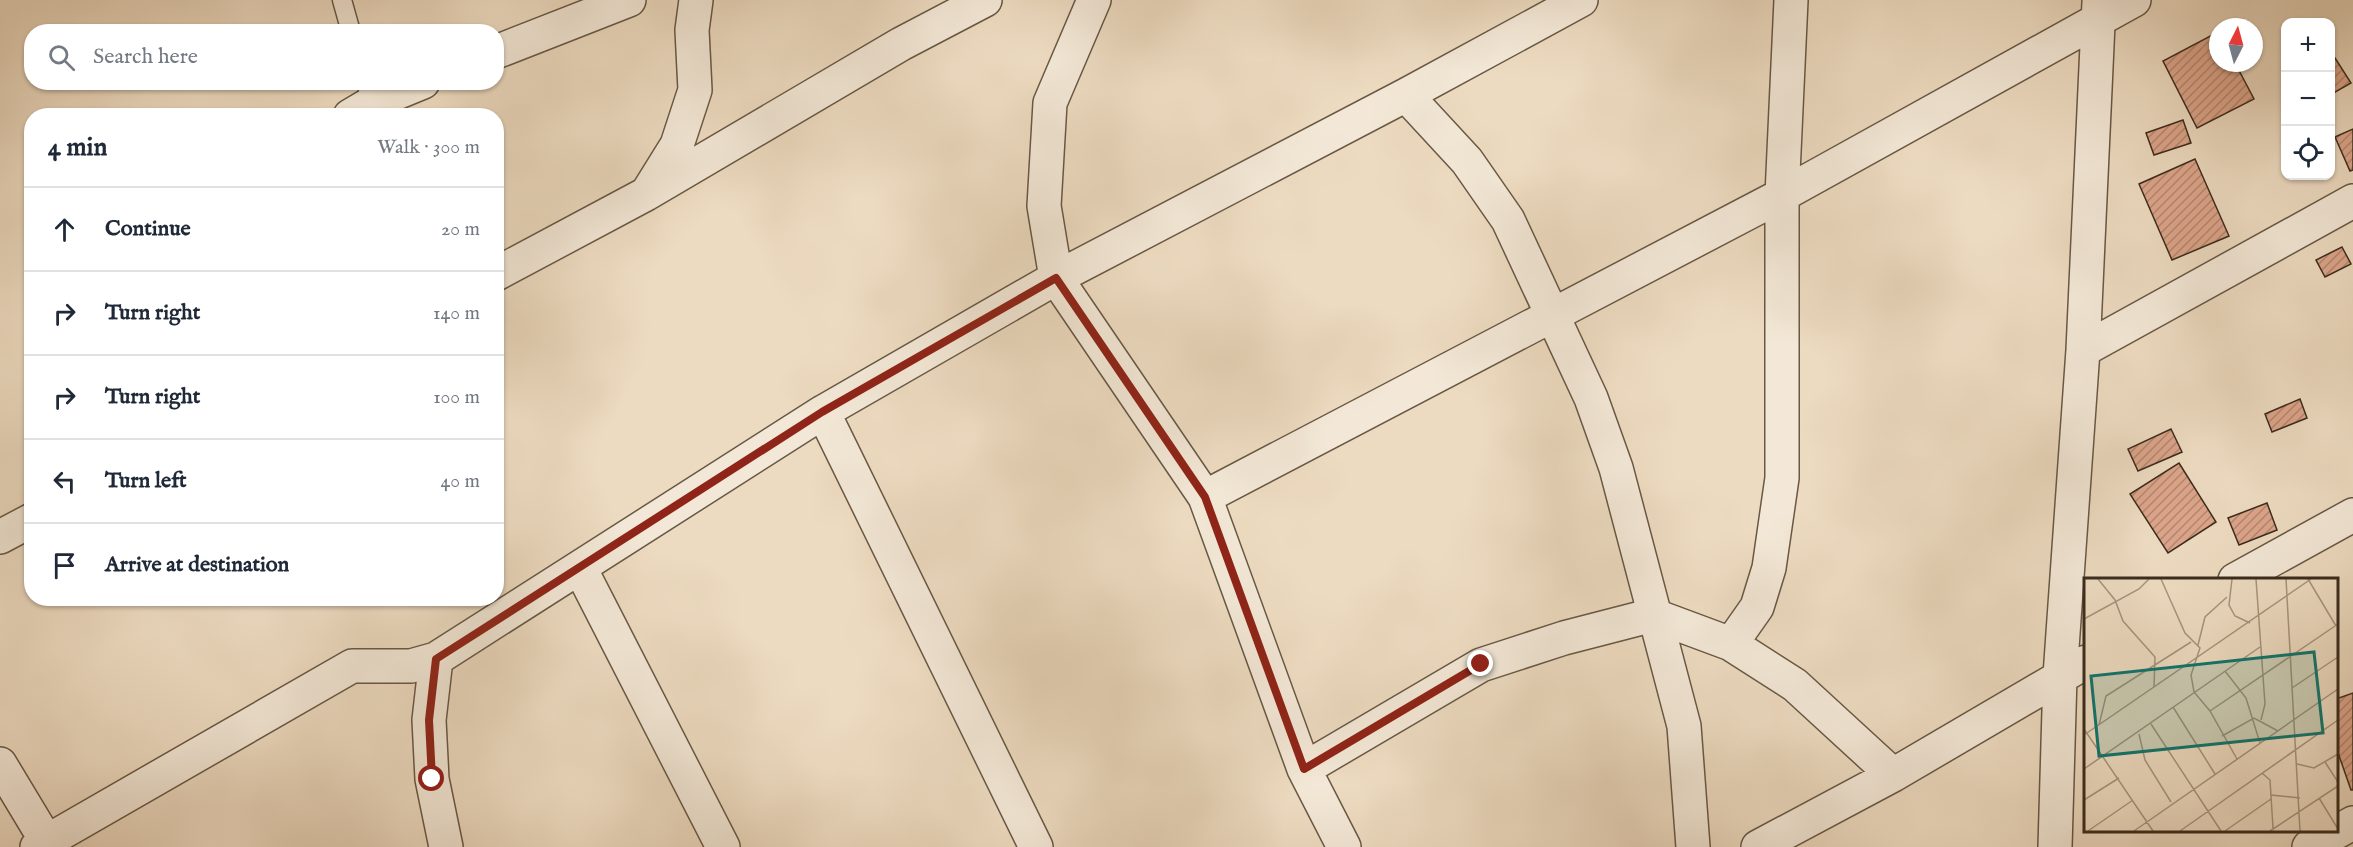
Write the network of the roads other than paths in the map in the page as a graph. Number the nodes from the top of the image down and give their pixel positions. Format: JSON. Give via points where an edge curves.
{"nodes":[{"id":1,"x":342,"y":0,"type":"edge"},
{"id":2,"x":629,"y":0,"type":"edge"},
{"id":3,"x":696,"y":0,"type":"edge"},
{"id":4,"x":985,"y":0,"type":"edge"},
{"id":5,"x":1094,"y":0,"type":"edge"},
{"id":6,"x":1581,"y":0,"type":"edge"},
{"id":7,"x":1791,"y":0,"type":"edge"},
{"id":8,"x":2134,"y":0,"type":"edge"},
{"id":9,"x":2098,"y":10,"type":"edge"},
{"id":10,"x":349,"y":24,"type":"edge"},
{"id":11,"x":504,"y":49,"type":"edge"},
{"id":12,"x":396,"y":90,"type":"edge"},
{"id":13,"x":1406,"y":95,"type":"junction"},
{"id":14,"x":363,"y":100,"type":"edge"},
{"id":15,"x":646,"y":194,"type":"junction"},
{"id":16,"x":1782,"y":195,"type":"junction"},
{"id":17,"x":2353,"y":201,"type":"edge"},
{"id":18,"x":504,"y":270,"type":"edge"},
{"id":19,"x":1056,"y":278,"type":"junction"},
{"id":20,"x":1553,"y":316,"type":"junction"},
{"id":21,"x":2083,"y":350,"type":"junction"},
{"id":22,"x":822,"y":412,"type":"junction"},
{"id":23,"x":1205,"y":497,"type":"junction"},
{"id":24,"x":2353,"y":515,"type":"edge"},
{"id":25,"x":24,"y":524,"type":"edge"},
{"id":26,"x":0,"y":537,"type":"edge"},
{"id":27,"x":580,"y":567,"type":"junction"},
{"id":28,"x":2239,"y":578,"type":"edge"},
{"id":29,"x":1653,"y":615,"type":"junction"},
{"id":30,"x":1731,"y":644,"type":"junction"},
{"id":31,"x":436,"y":659,"type":"junction"},
{"id":32,"x":2073,"y":669,"type":"edge"},
{"id":33,"x":0,"y":764,"type":"edge"},
{"id":34,"x":1304,"y":769,"type":"junction"},
{"id":35,"x":1893,"y":775,"type":"junction"},
{"id":36,"x":2353,"y":823,"type":"edge"},
{"id":37,"x":2338,"y":831,"type":"edge"},
{"id":38,"x":2336,"y":832,"type":"edge"},
{"id":39,"x":44,"y":845,"type":"edge"},
{"id":40,"x":446,"y":847,"type":"edge"},
{"id":41,"x":723,"y":847,"type":"edge"},
{"id":42,"x":1036,"y":847,"type":"edge"},
{"id":43,"x":1344,"y":847,"type":"edge"},
{"id":44,"x":1694,"y":847,"type":"edge"},
{"id":45,"x":1758,"y":847,"type":"edge"},
{"id":46,"x":2055,"y":847,"type":"edge"},
{"id":47,"x":2309,"y":847,"type":"edge"}],
"edges":[{"from":1,"to":10,"type":"lane"},
{"from":2,"to":11,"type":"street"},
{"from":3,"to":15,"type":"street","via":[[692,30],[695,90],[677,146]]},
{"from":4,"to":15,"type":"street","via":[[901,44]]},
{"from":5,"to":19,"type":"street","via":[[1050,103],[1044,206]]},
{"from":6,"to":13,"type":"street"},
{"from":7,"to":16,"type":"street"},
{"from":8,"to":9,"type":"street"},
{"from":9,"to":16,"type":"street"},
{"from":9,"to":21,"type":"street"},
{"from":12,"to":14,"type":"street"},
{"from":13,"to":19,"type":"street"},
{"from":13,"to":20,"type":"street","via":[[1467,161],[1508,220]]},
{"from":15,"to":18,"type":"street"},
{"from":16,"to":20,"type":"street"},
{"from":16,"to":30,"type":"street","via":[[1782,478],[1769,568],[1757,607]]},
{"from":17,"to":21,"type":"street"},
{"from":19,"to":22,"type":"street"},
{"from":19,"to":23,"type":"street"},
{"from":20,"to":23,"type":"street"},
{"from":20,"to":29,"type":"street","via":[[1591,398],[1616,468]]},
{"from":21,"to":32,"type":"street"},
{"from":22,"to":27,"type":"street"},
{"from":22,"to":42,"type":"street"},
{"from":23,"to":34,"type":"street"},
{"from":24,"to":28,"type":"street"},
{"from":25,"to":26,"type":"street"},
{"from":27,"to":31,"type":"street"},
{"from":27,"to":41,"type":"street"},
{"from":29,"to":30,"type":"street"},
{"from":29,"to":34,"type":"street","via":[[1481,664]]},
{"from":29,"to":44,"type":"street","via":[[1684,726]]},
{"from":30,"to":35,"type":"street","via":[[1795,685]]},
{"from":31,"to":39,"type":"street","via":[[411,666],[352,666]]},
{"from":31,"to":40,"type":"street","via":[[429,720],[432,779]]},
{"from":32,"to":35,"type":"street"},
{"from":32,"to":46,"type":"street"},
{"from":33,"to":39,"type":"street"},
{"from":34,"to":43,"type":"street"},
{"from":35,"to":45,"type":"street"},
{"from":36,"to":37,"type":"street"},
{"from":38,"to":47,"type":"street"}]}
